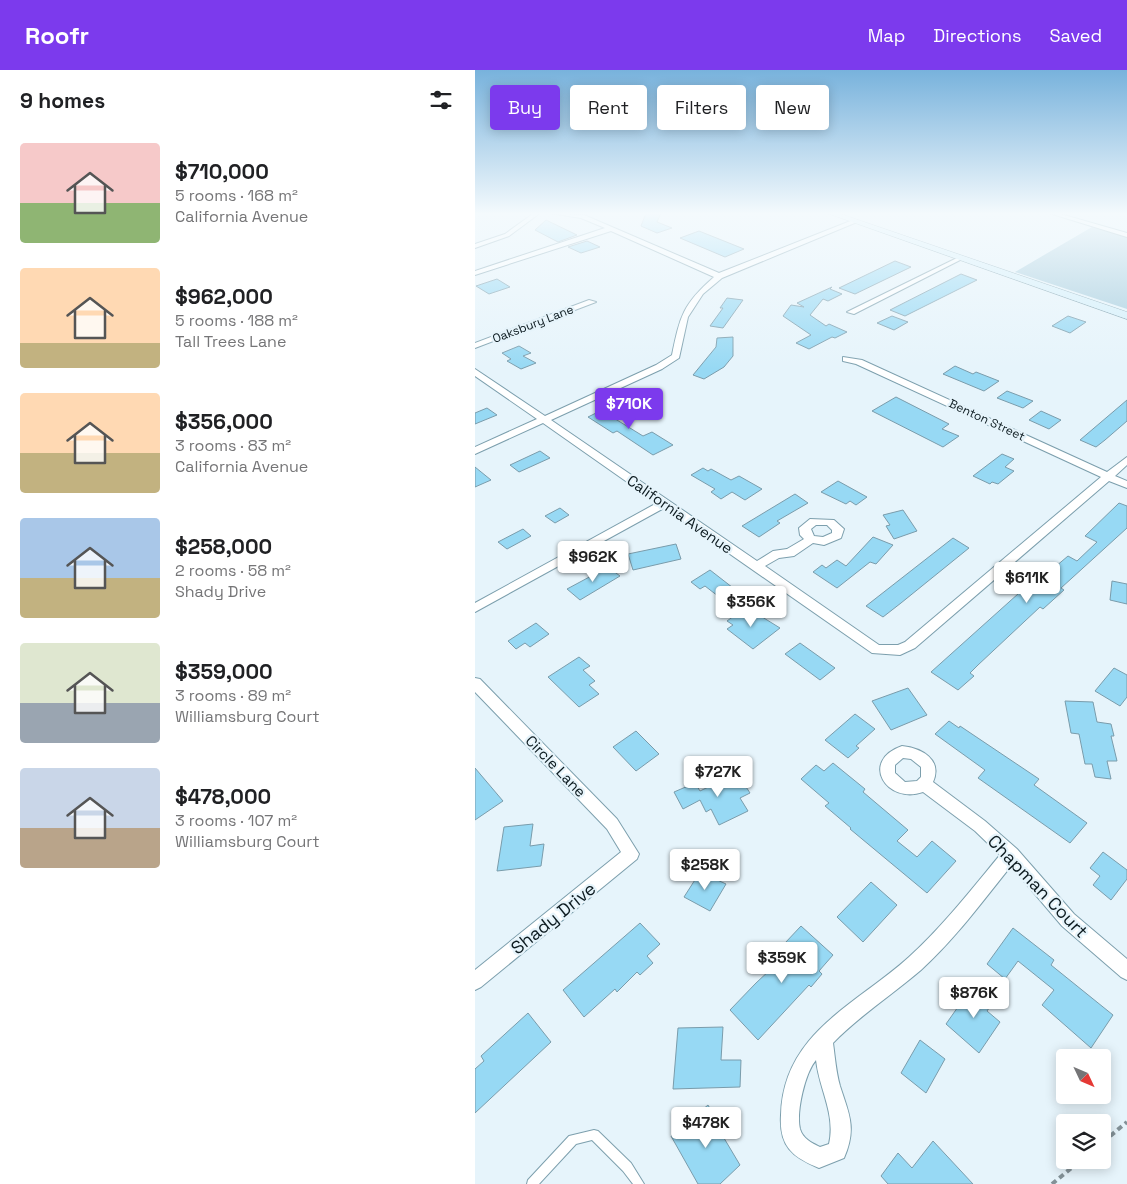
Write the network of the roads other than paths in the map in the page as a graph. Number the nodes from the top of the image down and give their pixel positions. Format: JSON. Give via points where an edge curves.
{"nodes":[{"id":1,"x":500,"y":265,"type":"edge"},
{"id":2,"x":693,"y":265,"type":"edge"},
{"id":3,"x":746,"y":265,"type":"edge"},
{"id":4,"x":947,"y":265,"type":"edge"},
{"id":5,"x":981,"y":265,"type":"edge"},
{"id":6,"x":475,"y":273,"type":"edge"},
{"id":7,"x":719,"y":276,"type":"junction"},
{"id":8,"x":592,"y":302,"type":"dead end"},
{"id":9,"x":851,"y":312,"type":"dead end"},
{"id":10,"x":1127,"y":316,"type":"edge"},
{"id":11,"x":475,"y":346,"type":"edge"},
{"id":12,"x":845,"y":358,"type":"dead end"},
{"id":13,"x":475,"y":372,"type":"edge"},
{"id":14,"x":545,"y":419,"type":"junction"},
{"id":15,"x":475,"y":451,"type":"edge"},
{"id":16,"x":1127,"y":460,"type":"edge"},
{"id":17,"x":1108,"y":476,"type":"junction"},
{"id":18,"x":1127,"y":485,"type":"edge"},
{"id":19,"x":665,"y":503,"type":"junction"},
{"id":20,"x":811,"y":539,"type":"dead end"},
{"id":21,"x":755,"y":567,"type":"junction"},
{"id":22,"x":475,"y":608,"type":"edge"},
{"id":23,"x":475,"y":683,"type":"edge"},
{"id":24,"x":924,"y":784,"type":"dead end"},
{"id":25,"x":631,"y":854,"type":"joint"},
{"id":26,"x":1011,"y":854,"type":"junction"},
{"id":27,"x":1127,"y":971,"type":"edge"},
{"id":28,"x":475,"y":981,"type":"edge"},
{"id":29,"x":823,"y":1040,"type":"junction"},
{"id":30,"x":532,"y":1184,"type":"edge"},
{"id":31,"x":639,"y":1184,"type":"edge"}],
"edges":[{"from":1,"to":6,"type":"street"},
{"from":2,"to":7,"type":"street"},
{"from":3,"to":7,"type":"street"},
{"from":4,"to":9,"type":"street"},
{"from":5,"to":10,"type":"main road"},
{"from":7,"to":14,"type":"street","via":[[700,293],[684,317],[676,356],[659,368]]},
{"from":8,"to":11,"type":"street","name":"Oaksbury Lane"},
{"from":12,"to":17,"type":"street","name":"Benton Street"},
{"from":13,"to":14,"type":"street","name":"California Avenue"},
{"from":14,"to":15,"type":"street"},
{"from":14,"to":19,"type":"street","name":"California Avenue"},
{"from":16,"to":17,"type":"street"},
{"from":17,"to":18,"type":"street","name":"Benton Street"},
{"from":17,"to":21,"type":"street","name":"California Avenue","via":[[910,645],[899,650],[877,650]]},
{"from":19,"to":21,"type":"street","name":"California Avenue"},
{"from":19,"to":22,"type":"street"},
{"from":20,"to":21,"type":"street","via":[[790,553],[777,554]]},
{"from":23,"to":25,"type":"street","name":"Circle Lane","via":[[612,824]]},
{"from":24,"to":26,"type":"street","name":"Chapman Court"},
{"from":25,"to":28,"type":"street","name":"Shady Drive"},
{"from":26,"to":27,"type":"street","name":"Chapman Court","via":[[1068,920]]},
{"from":26,"to":29,"type":"street","via":[[947,932],[914,964],[845,1017]]},
{"from":29,"to":29,"type":"street","via":[[807,1056],[791,1095],[790,1132],[800,1148],[819,1158],[837,1151],[843,1130],[839,1105],[828,1076]]},
{"from":30,"to":31,"type":"lane","via":[[573,1140],[594,1135]]}]}
